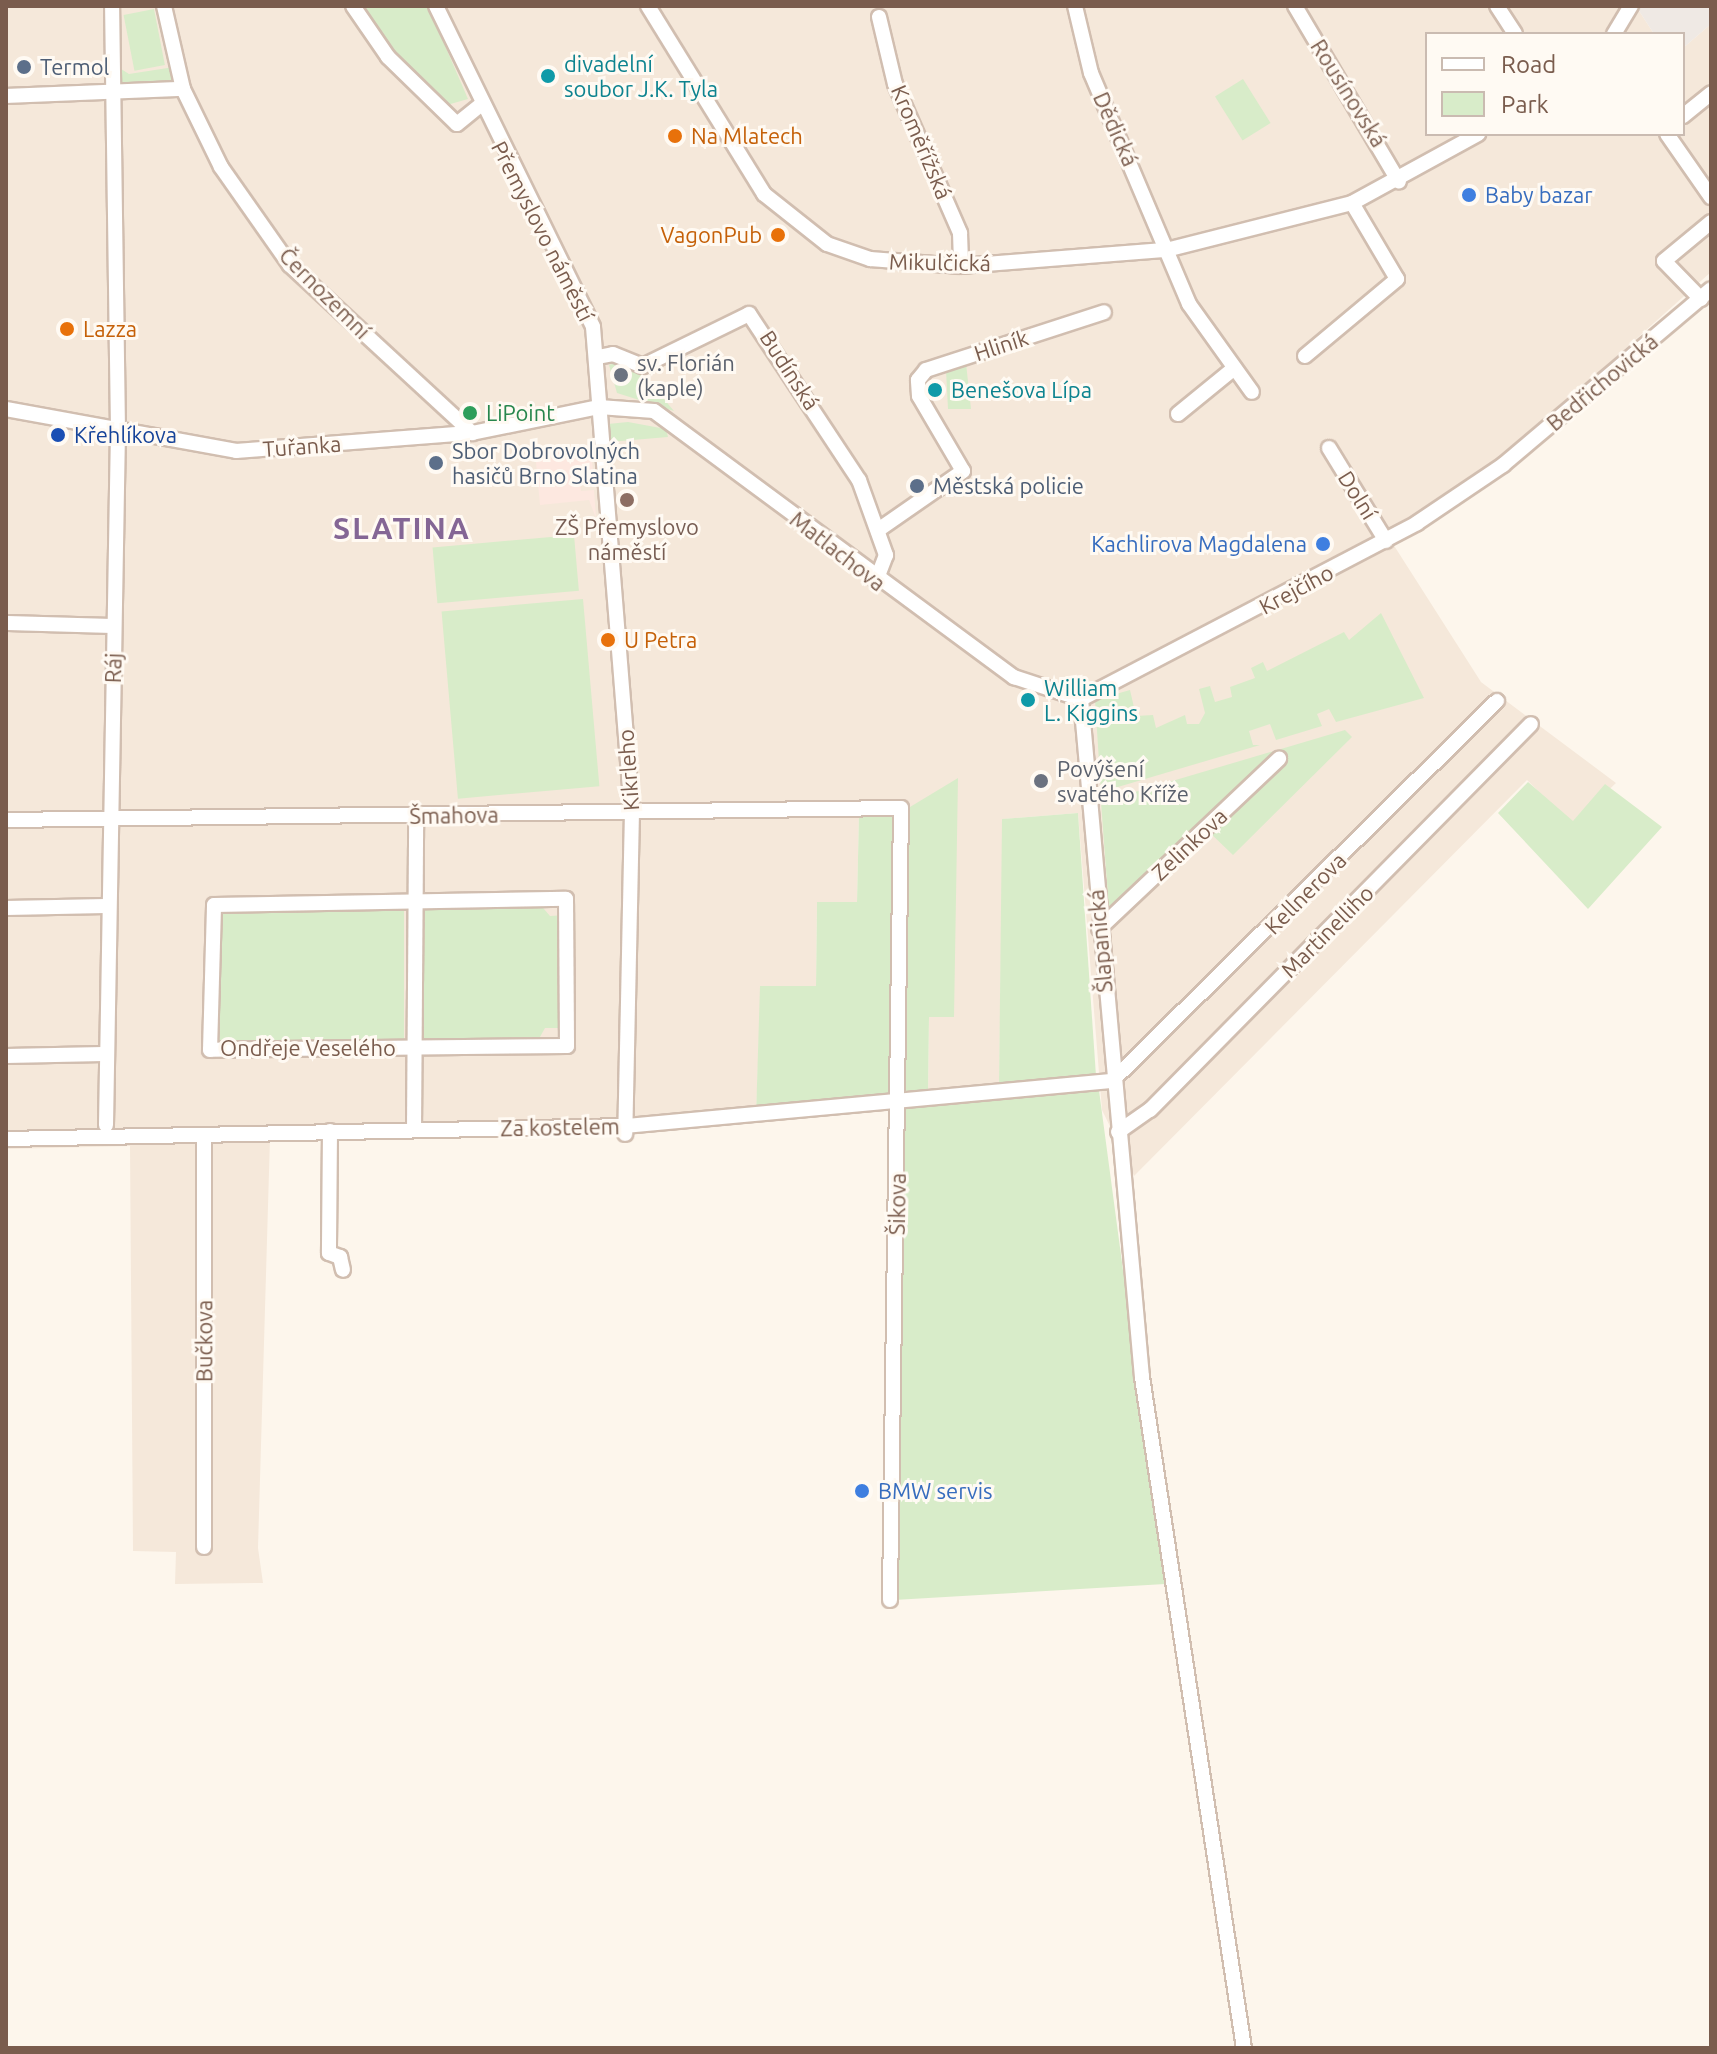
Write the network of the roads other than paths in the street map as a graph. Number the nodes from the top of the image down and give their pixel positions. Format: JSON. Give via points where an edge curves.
{"nodes":[{"id":1,"x":112,"y":6,"type":"edge"},
{"id":2,"x":164,"y":6,"type":"edge"},
{"id":3,"x":353,"y":6,"type":"edge"},
{"id":4,"x":436,"y":6,"type":"edge"},
{"id":5,"x":648,"y":6,"type":"edge"},
{"id":6,"x":1075,"y":6,"type":"edge"},
{"id":7,"x":1295,"y":6,"type":"edge"},
{"id":8,"x":1497,"y":6,"type":"edge"},
{"id":9,"x":1631,"y":6,"type":"edge"},
{"id":10,"x":879,"y":17,"type":"dead end"},
{"id":11,"x":1514,"y":32,"type":"edge"},
{"id":12,"x":1615,"y":32,"type":"edge"},
{"id":13,"x":183,"y":89,"type":"junction"},
{"id":14,"x":1711,"y":93,"type":"edge"},
{"id":15,"x":110,"y":95,"type":"junction"},
{"id":16,"x":6,"y":96,"type":"edge"},
{"id":17,"x":479,"y":106,"type":"junction"},
{"id":18,"x":1685,"y":114,"type":"edge"},
{"id":19,"x":1475,"y":136,"type":"edge"},
{"id":20,"x":1668,"y":136,"type":"edge"},
{"id":21,"x":1399,"y":182,"type":"junction"},
{"id":22,"x":1711,"y":197,"type":"edge"},
{"id":23,"x":1352,"y":203,"type":"junction"},
{"id":24,"x":1711,"y":222,"type":"edge"},
{"id":25,"x":1166,"y":250,"type":"junction"},
{"id":26,"x":961,"y":266,"type":"junction"},
{"id":27,"x":1706,"y":294,"type":"edge"},
{"id":28,"x":1104,"y":312,"type":"dead end"},
{"id":29,"x":1305,"y":356,"type":"dead end"},
{"id":30,"x":598,"y":357,"type":"junction"},
{"id":31,"x":1232,"y":370,"type":"junction"},
{"id":32,"x":1252,"y":392,"type":"dead end"},
{"id":33,"x":599,"y":407,"type":"junction"},
{"id":34,"x":6,"y":409,"type":"edge"},
{"id":35,"x":1178,"y":414,"type":"dead end"},
{"id":36,"x":118,"y":430,"type":"junction"},
{"id":37,"x":472,"y":433,"type":"junction"},
{"id":38,"x":1329,"y":448,"type":"dead end"},
{"id":39,"x":1503,"y":465,"type":"joint"},
{"id":40,"x":881,"y":528,"type":"junction"},
{"id":41,"x":1386,"y":541,"type":"junction"},
{"id":42,"x":876,"y":581,"type":"junction"},
{"id":43,"x":6,"y":623,"type":"edge"},
{"id":44,"x":114,"y":626,"type":"junction"},
{"id":45,"x":1081,"y":699,"type":"junction"},
{"id":46,"x":1497,"y":701,"type":"dead end"},
{"id":47,"x":1531,"y":724,"type":"dead end"},
{"id":48,"x":1279,"y":759,"type":"dead end"},
{"id":49,"x":901,"y":808,"type":"joint"},
{"id":50,"x":632,"y":811,"type":"junction"},
{"id":51,"x":416,"y":816,"type":"junction"},
{"id":52,"x":109,"y":819,"type":"junction"},
{"id":53,"x":6,"y":820,"type":"edge"},
{"id":54,"x":415,"y":899,"type":"junction"},
{"id":55,"x":106,"y":906,"type":"junction"},
{"id":56,"x":6,"y":908,"type":"edge"},
{"id":57,"x":1099,"y":929,"type":"junction"},
{"id":58,"x":413,"y":1048,"type":"junction"},
{"id":59,"x":104,"y":1054,"type":"junction"},
{"id":60,"x":6,"y":1056,"type":"edge"},
{"id":61,"x":1112,"y":1081,"type":"junction"},
{"id":62,"x":899,"y":1100,"type":"junction"},
{"id":63,"x":106,"y":1125,"type":"dead end"},
{"id":64,"x":414,"y":1130,"type":"junction"},
{"id":65,"x":626,"y":1130,"type":"junction"},
{"id":66,"x":330,"y":1131,"type":"junction"},
{"id":67,"x":1118,"y":1132,"type":"junction"},
{"id":68,"x":204,"y":1135,"type":"junction"},
{"id":69,"x":6,"y":1139,"type":"edge"},
{"id":70,"x":343,"y":1270,"type":"dead end"},
{"id":71,"x":204,"y":1547,"type":"dead end"},
{"id":72,"x":890,"y":1600,"type":"dead end"},
{"id":73,"x":1244,"y":2047,"type":"edge"}],
"edges":[{"from":1,"to":15,"type":"street"},
{"from":2,"to":13,"type":"street","name":"Černozemní"},
{"from":3,"to":17,"type":"street","via":[[381,48],[457,124]]},
{"from":4,"to":17,"type":"street","name":"Přemyslovo náměstí"},
{"from":5,"to":26,"type":"street","name":"Mikulčická","via":[[728,147],[773,204],[827,244],[870,259]]},
{"from":6,"to":25,"type":"street","name":"Dědická","via":[[1091,73]]},
{"from":7,"to":21,"type":"street","name":"Rousínovská"},
{"from":8,"to":11,"type":"street"},
{"from":9,"to":12,"type":"street"},
{"from":10,"to":26,"type":"street","name":"Kroměřížská","via":[[895,84],[960,233]]},
{"from":13,"to":15,"type":"street"},
{"from":13,"to":37,"type":"street","name":"Černozemní","via":[[221,167],[290,265]]},
{"from":14,"to":18,"type":"street"},
{"from":15,"to":16,"type":"street"},
{"from":15,"to":36,"type":"street"},
{"from":17,"to":30,"type":"street","name":"Přemyslovo náměstí","via":[[591,319]]},
{"from":19,"to":21,"type":"street","name":"Mikulčická"},
{"from":20,"to":22,"type":"street"},
{"from":21,"to":23,"type":"street","name":"Mikulčická"},
{"from":23,"to":25,"type":"street","name":"Mikulčická"},
{"from":23,"to":29,"type":"street","via":[[1397,279]]},
{"from":24,"to":27,"type":"street","name":"Bedřichovická","via":[[1664,261]]},
{"from":25,"to":26,"type":"street","name":"Mikulčická"},
{"from":25,"to":31,"type":"street"},
{"from":27,"to":39,"type":"street","name":"Bedřichovická"},
{"from":28,"to":40,"type":"street","name":"Hliník","via":[[926,370],[918,380],[919,396],[963,471]]},
{"from":30,"to":33,"type":"street","name":"Přemyslovo náměstí"},
{"from":30,"to":40,"type":"street","name":"Budínská","via":[[613,354],[643,366],[749,314],[827,428]]},
{"from":31,"to":32,"type":"street"},
{"from":31,"to":35,"type":"street"},
{"from":33,"to":37,"type":"street","name":"Tuřanka"},
{"from":33,"to":42,"type":"street","name":"Matlachova","via":[[628,406],[674,422]]},
{"from":33,"to":50,"type":"street","name":"Kikrleho"},
{"from":34,"to":36,"type":"street","name":"Tuřanka"},
{"from":36,"to":37,"type":"street","name":"Tuřanka","via":[[236,451]]},
{"from":36,"to":44,"type":"street","name":"Ráj"},
{"from":38,"to":41,"type":"street","name":"Dolní"},
{"from":39,"to":41,"type":"street","name":"Krejčího"},
{"from":40,"to":42,"type":"street","name":"Budínská","via":[[886,555]]},
{"from":41,"to":45,"type":"street","name":"Krejčího"},
{"from":42,"to":45,"type":"street","name":"Matlachova","via":[[1014,677]]},
{"from":43,"to":44,"type":"street"},
{"from":44,"to":52,"type":"street","name":"Ráj"},
{"from":45,"to":57,"type":"street","name":"Šlapanická"},
{"from":46,"to":61,"type":"street","name":"Kellnerova"},
{"from":47,"to":67,"type":"street","name":"Martinelliho","via":[[1150,1110]]},
{"from":48,"to":57,"type":"street","name":"Zelinkova"},
{"from":49,"to":50,"type":"street","name":"Šmahova"},
{"from":49,"to":62,"type":"street","name":"Šikova"},
{"from":50,"to":51,"type":"street","name":"Šmahova"},
{"from":50,"to":65,"type":"street","name":"Kikrleho"},
{"from":51,"to":52,"type":"street","name":"Šmahova"},
{"from":51,"to":54,"type":"street","name":"Ondřeje Veselého"},
{"from":52,"to":53,"type":"street","name":"Šmahova"},
{"from":52,"to":55,"type":"street","name":"Ráj"},
{"from":54,"to":58,"type":"street","name":"Ondřeje Veselého"},
{"from":54,"to":58,"type":"street","name":"Ondřeje Veselého","via":[[566,899],[567,1046]]},
{"from":54,"to":58,"type":"street","name":"Ondřeje Veselého","via":[[214,905],[210,1050]]},
{"from":55,"to":56,"type":"street"},
{"from":55,"to":59,"type":"street","name":"Ráj"},
{"from":57,"to":61,"type":"street","name":"Šlapanická"},
{"from":58,"to":64,"type":"street","name":"Ondřeje Veselého"},
{"from":59,"to":60,"type":"street"},
{"from":59,"to":63,"type":"street","name":"Ráj"},
{"from":61,"to":62,"type":"street","name":"Za kostelem"},
{"from":61,"to":67,"type":"street","name":"Šlapanická"},
{"from":62,"to":65,"type":"street","name":"Za kostelem"},
{"from":62,"to":72,"type":"street","name":"Šikova"},
{"from":64,"to":65,"type":"street","name":"Za kostelem"},
{"from":64,"to":66,"type":"street","name":"Za kostelem"},
{"from":66,"to":68,"type":"street","name":"Za kostelem"},
{"from":66,"to":70,"type":"street","via":[[329,1253],[340,1257]]},
{"from":67,"to":73,"type":"street","name":"Šlapanická","via":[[1142,1377]]},
{"from":68,"to":69,"type":"street","name":"Za kostelem"},
{"from":68,"to":71,"type":"street","name":"Bučkova"}]}
